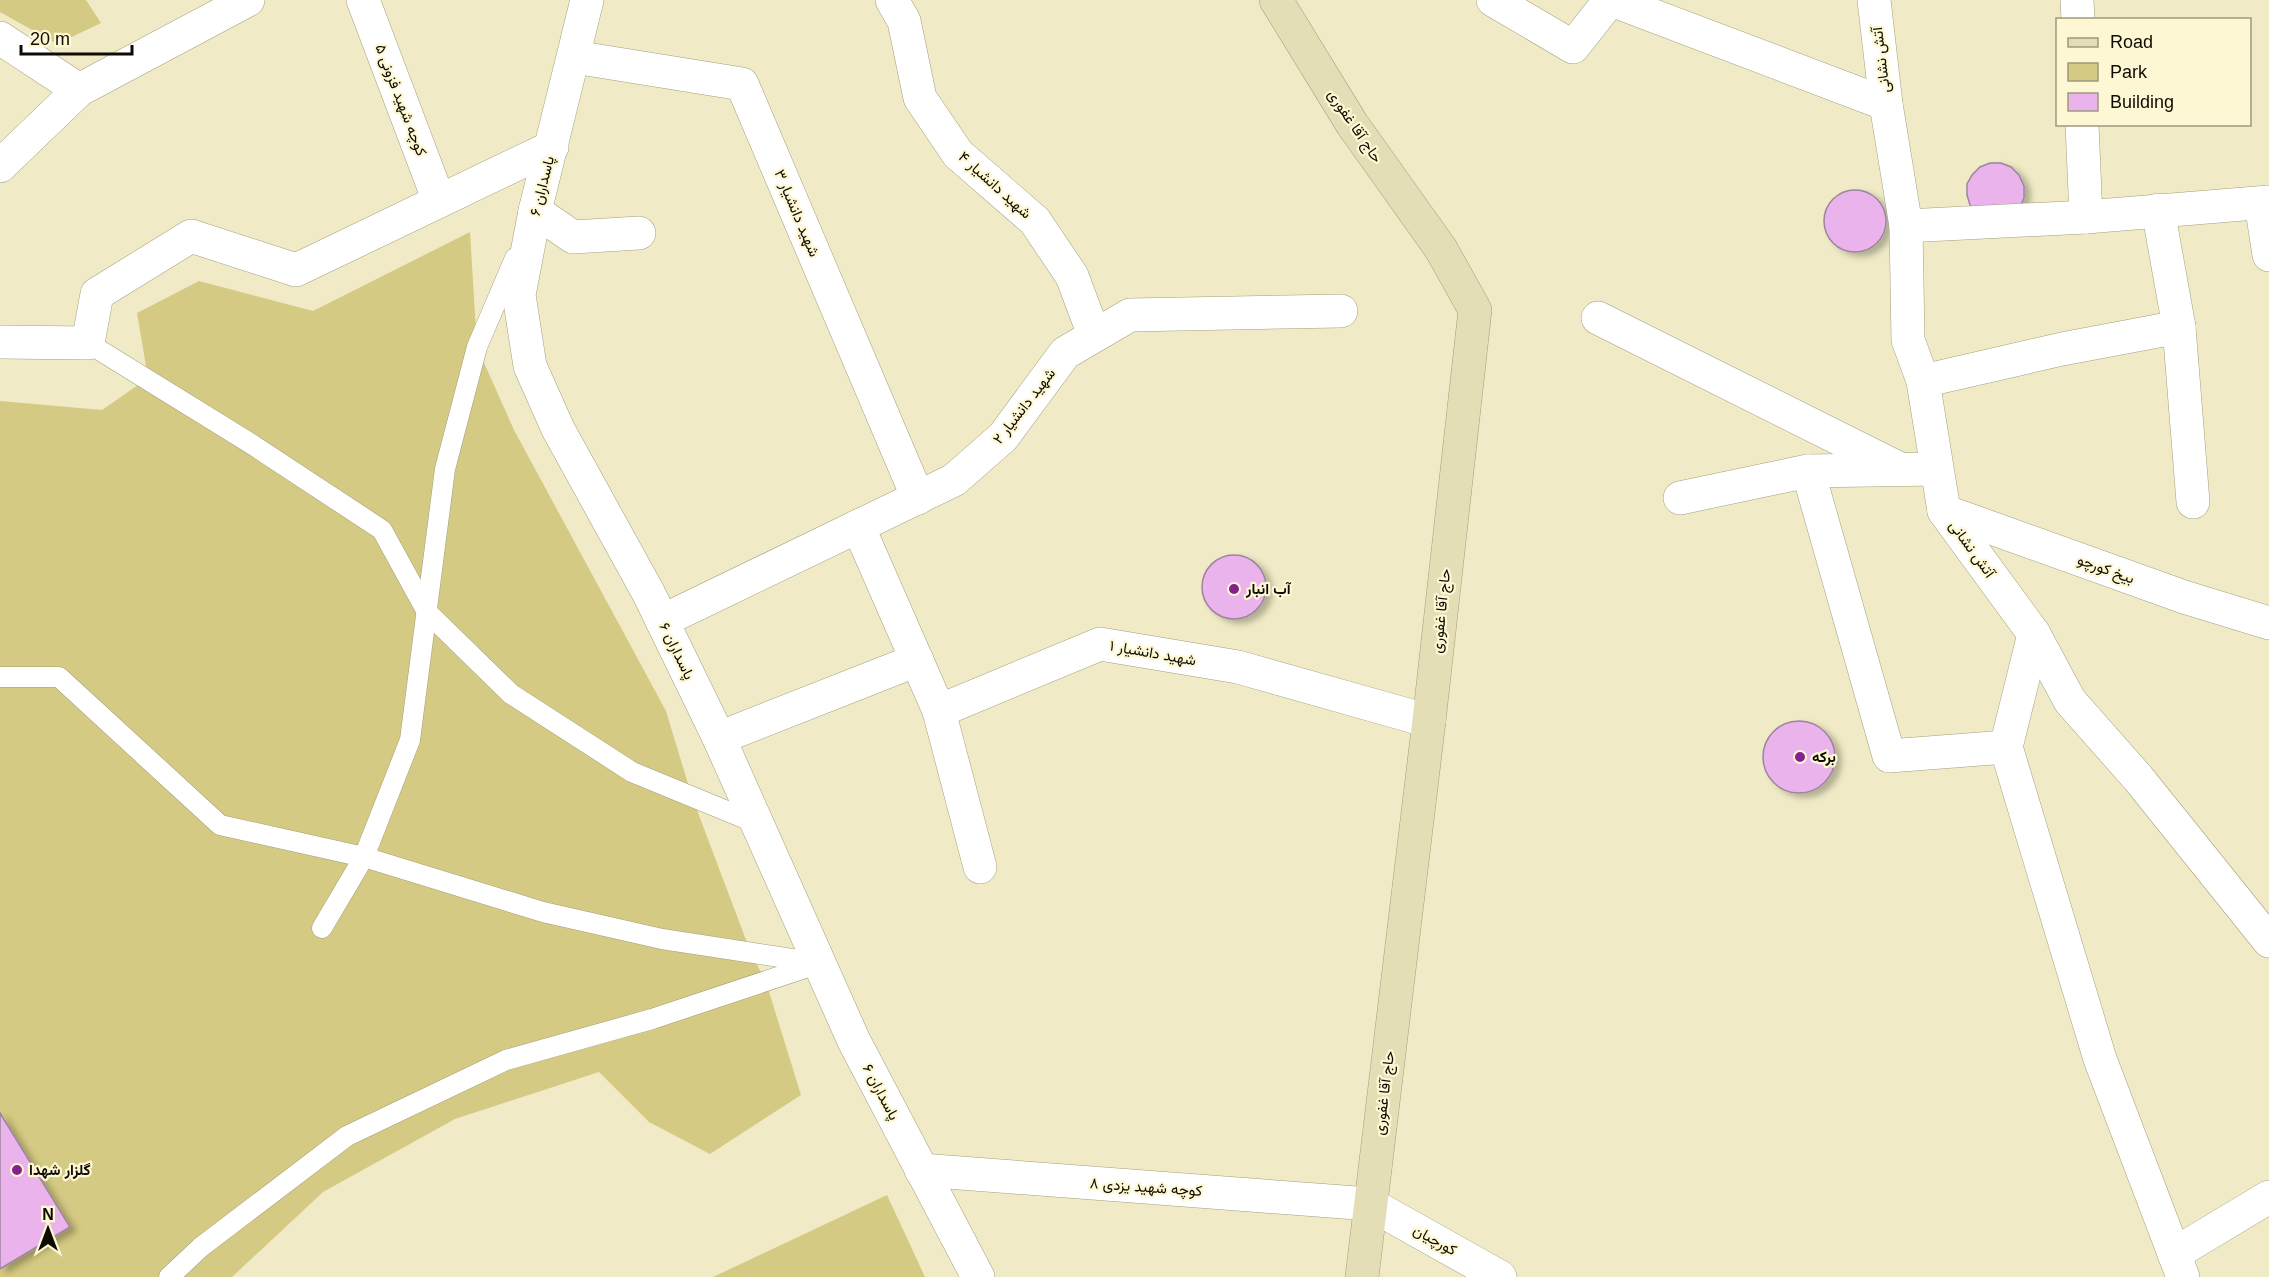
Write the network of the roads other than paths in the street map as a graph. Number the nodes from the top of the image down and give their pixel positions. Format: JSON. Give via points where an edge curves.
{"nodes":[{"id":1,"x":248,"y":0,"type":"edge"},
{"id":2,"x":363,"y":0,"type":"edge"},
{"id":3,"x":587,"y":0,"type":"edge"},
{"id":4,"x":892,"y":0,"type":"edge"},
{"id":5,"x":1276,"y":0,"type":"edge"},
{"id":6,"x":1493,"y":0,"type":"edge"},
{"id":7,"x":1611,"y":0,"type":"edge"},
{"id":8,"x":1874,"y":0,"type":"edge"},
{"id":9,"x":2077,"y":0,"type":"edge"},
{"id":10,"x":2078,"y":18,"type":"edge"},
{"id":11,"x":0,"y":38,"type":"edge"},
{"id":12,"x":574,"y":57,"type":"junction"},
{"id":13,"x":79,"y":90,"type":"junction"},
{"id":14,"x":1886,"y":104,"type":"junction"},
{"id":15,"x":2082,"y":126,"type":"edge"},
{"id":16,"x":552,"y":147,"type":"junction"},
{"id":17,"x":0,"y":166,"type":"edge"},
{"id":18,"x":439,"y":201,"type":"junction"},
{"id":19,"x":2265,"y":202,"type":"edge"},
{"id":20,"x":2158,"y":210,"type":"junction"},
{"id":21,"x":535,"y":211,"type":"junction"},
{"id":22,"x":2086,"y":217,"type":"junction"},
{"id":23,"x":1906,"y":226,"type":"junction"},
{"id":24,"x":639,"y":234,"type":"dead end"},
{"id":25,"x":2269,"y":255,"type":"edge"},
{"id":26,"x":1341,"y":312,"type":"dead end"},
{"id":27,"x":1598,"y":318,"type":"dead end"},
{"id":28,"x":2179,"y":327,"type":"junction"},
{"id":29,"x":1094,"y":335,"type":"junction"},
{"id":30,"x":0,"y":342,"type":"edge"},
{"id":31,"x":88,"y":344,"type":"junction"},
{"id":32,"x":1923,"y":381,"type":"junction"},
{"id":33,"x":1936,"y":469,"type":"junction"},
{"id":34,"x":1902,"y":470,"type":"junction"},
{"id":35,"x":1808,"y":471,"type":"junction"},
{"id":36,"x":918,"y":498,"type":"junction"},
{"id":37,"x":1680,"y":498,"type":"dead end"},
{"id":38,"x":2193,"y":502,"type":"dead end"},
{"id":39,"x":1944,"y":511,"type":"junction"},
{"id":40,"x":858,"y":526,"type":"junction"},
{"id":41,"x":427,"y":612,"type":"junction"},
{"id":42,"x":662,"y":621,"type":"junction"},
{"id":43,"x":2269,"y":623,"type":"edge"},
{"id":44,"x":2034,"y":634,"type":"junction"},
{"id":45,"x":917,"y":660,"type":"junction"},
{"id":46,"x":0,"y":677,"type":"edge"},
{"id":47,"x":939,"y":711,"type":"junction"},
{"id":48,"x":1429,"y":721,"type":"junction"},
{"id":49,"x":718,"y":738,"type":"junction"},
{"id":50,"x":2006,"y":747,"type":"junction"},
{"id":51,"x":756,"y":823,"type":"junction"},
{"id":52,"x":364,"y":857,"type":"junction"},
{"id":53,"x":980,"y":867,"type":"dead end"},
{"id":54,"x":322,"y":928,"type":"dead end"},
{"id":55,"x":2269,"y":941,"type":"edge"},
{"id":56,"x":819,"y":963,"type":"junction"},
{"id":57,"x":921,"y":1170,"type":"junction"},
{"id":58,"x":2269,"y":1197,"type":"edge"},
{"id":59,"x":1370,"y":1204,"type":"junction"},
{"id":60,"x":2178,"y":1265,"type":"edge"},
{"id":61,"x":169,"y":1277,"type":"edge"},
{"id":62,"x":978,"y":1277,"type":"edge"},
{"id":63,"x":1362,"y":1277,"type":"edge"},
{"id":64,"x":1500,"y":1277,"type":"edge"}],
"edges":[{"from":1,"to":13,"type":"street"},
{"from":2,"to":18,"type":"street","name":"کوچه شهید فزونی ۵"},
{"from":3,"to":12,"type":"street","name":"پاسداران ۶"},
{"from":4,"to":29,"type":"street","name":"شهید دانشیار ۴","via":[[904,21],[920,98],[958,154],[1035,221],[1072,276]]},
{"from":5,"to":48,"type":"main road","name":"حاج آقا غفوری","via":[[1352,124],[1441,249],[1475,310]]},
{"from":6,"to":7,"type":"street","via":[[1573,47]]},
{"from":7,"to":14,"type":"street"},
{"from":8,"to":14,"type":"street","name":"آتش نشانی"},
{"from":9,"to":10,"type":"street"},
{"from":11,"to":13,"type":"street"},
{"from":12,"to":16,"type":"street","name":"پاسداران ۶"},
{"from":12,"to":36,"type":"street","name":"شهید دانشیار ۳","via":[[742,84]]},
{"from":13,"to":17,"type":"street"},
{"from":14,"to":23,"type":"street","name":"آتش نشانی"},
{"from":15,"to":22,"type":"street"},
{"from":16,"to":18,"type":"street"},
{"from":16,"to":21,"type":"street","name":"پاسداران ۶"},
{"from":18,"to":31,"type":"street","via":[[296,270],[191,236],[97,294]]},
{"from":19,"to":20,"type":"street"},
{"from":19,"to":25,"type":"street"},
{"from":20,"to":22,"type":"street"},
{"from":20,"to":28,"type":"street"},
{"from":21,"to":24,"type":"street","via":[[573,237]]},
{"from":21,"to":41,"type":"lane","via":[[477,346],[445,469]]},
{"from":21,"to":42,"type":"street","name":"پاسداران ۶","via":[[519,295],[530,366],[558,429]]},
{"from":22,"to":23,"type":"street"},
{"from":23,"to":32,"type":"street","name":"آتش نشانی","via":[[1908,340]]},
{"from":26,"to":29,"type":"street","name":"شهید دانشیار ۲","via":[[1130,315]]},
{"from":27,"to":34,"type":"street"},
{"from":28,"to":32,"type":"street"},
{"from":28,"to":38,"type":"street"},
{"from":29,"to":36,"type":"street","name":"شهید دانشیار ۲","via":[[1065,353],[1003,437],[954,480]]},
{"from":30,"to":31,"type":"street"},
{"from":31,"to":41,"type":"lane","via":[[382,530]]},
{"from":32,"to":33,"type":"street","name":"آتش نشانی"},
{"from":33,"to":34,"type":"street"},
{"from":33,"to":39,"type":"street","name":"آتش نشانی"},
{"from":34,"to":35,"type":"street"},
{"from":35,"to":37,"type":"street"},
{"from":35,"to":50,"type":"street","via":[[1889,756]]},
{"from":36,"to":40,"type":"street","name":"شهید دانشیار ۲"},
{"from":39,"to":43,"type":"street","name":"بیخ کورچو","via":[[2184,597]]},
{"from":39,"to":44,"type":"street","name":"آتش نشانی"},
{"from":40,"to":42,"type":"street","name":"شهید دانشیار ۲"},
{"from":40,"to":45,"type":"street"},
{"from":41,"to":51,"type":"lane","via":[[511,694],[632,772]]},
{"from":41,"to":52,"type":"lane","via":[[410,740]]},
{"from":42,"to":49,"type":"street","name":"پاسداران ۶"},
{"from":44,"to":50,"type":"street"},
{"from":44,"to":55,"type":"street","name":"آتش نشانی","via":[[2070,701],[2138,778]]},
{"from":45,"to":47,"type":"street"},
{"from":45,"to":49,"type":"street"},
{"from":46,"to":52,"type":"lane","via":[[58,677],[220,825]]},
{"from":47,"to":48,"type":"street","name":"شهید دانشیار ۱","via":[[1100,644],[1238,667]]},
{"from":47,"to":53,"type":"street"},
{"from":48,"to":59,"type":"main road","name":"حاج آقا غفوری"},
{"from":49,"to":51,"type":"street","name":"پاسداران ۶"},
{"from":50,"to":60,"type":"street","via":[[2100,1059]]},
{"from":51,"to":56,"type":"street","name":"پاسداران ۶"},
{"from":52,"to":54,"type":"lane"},
{"from":52,"to":56,"type":"lane","via":[[554,915],[662,939]]},
{"from":56,"to":57,"type":"street","name":"پاسداران ۶","via":[[854,1041]]},
{"from":56,"to":61,"type":"lane","via":[[652,1019],[506,1060],[347,1136],[201,1247]]},
{"from":57,"to":59,"type":"street","name":"کوچه شهید یزدی ۸"},
{"from":57,"to":62,"type":"street","name":"پاسداران ۶"},
{"from":58,"to":60,"type":"street"},
{"from":59,"to":63,"type":"main road","name":"حاج آقا غفوری"},
{"from":59,"to":64,"type":"street","name":"کورچیان"}]}
